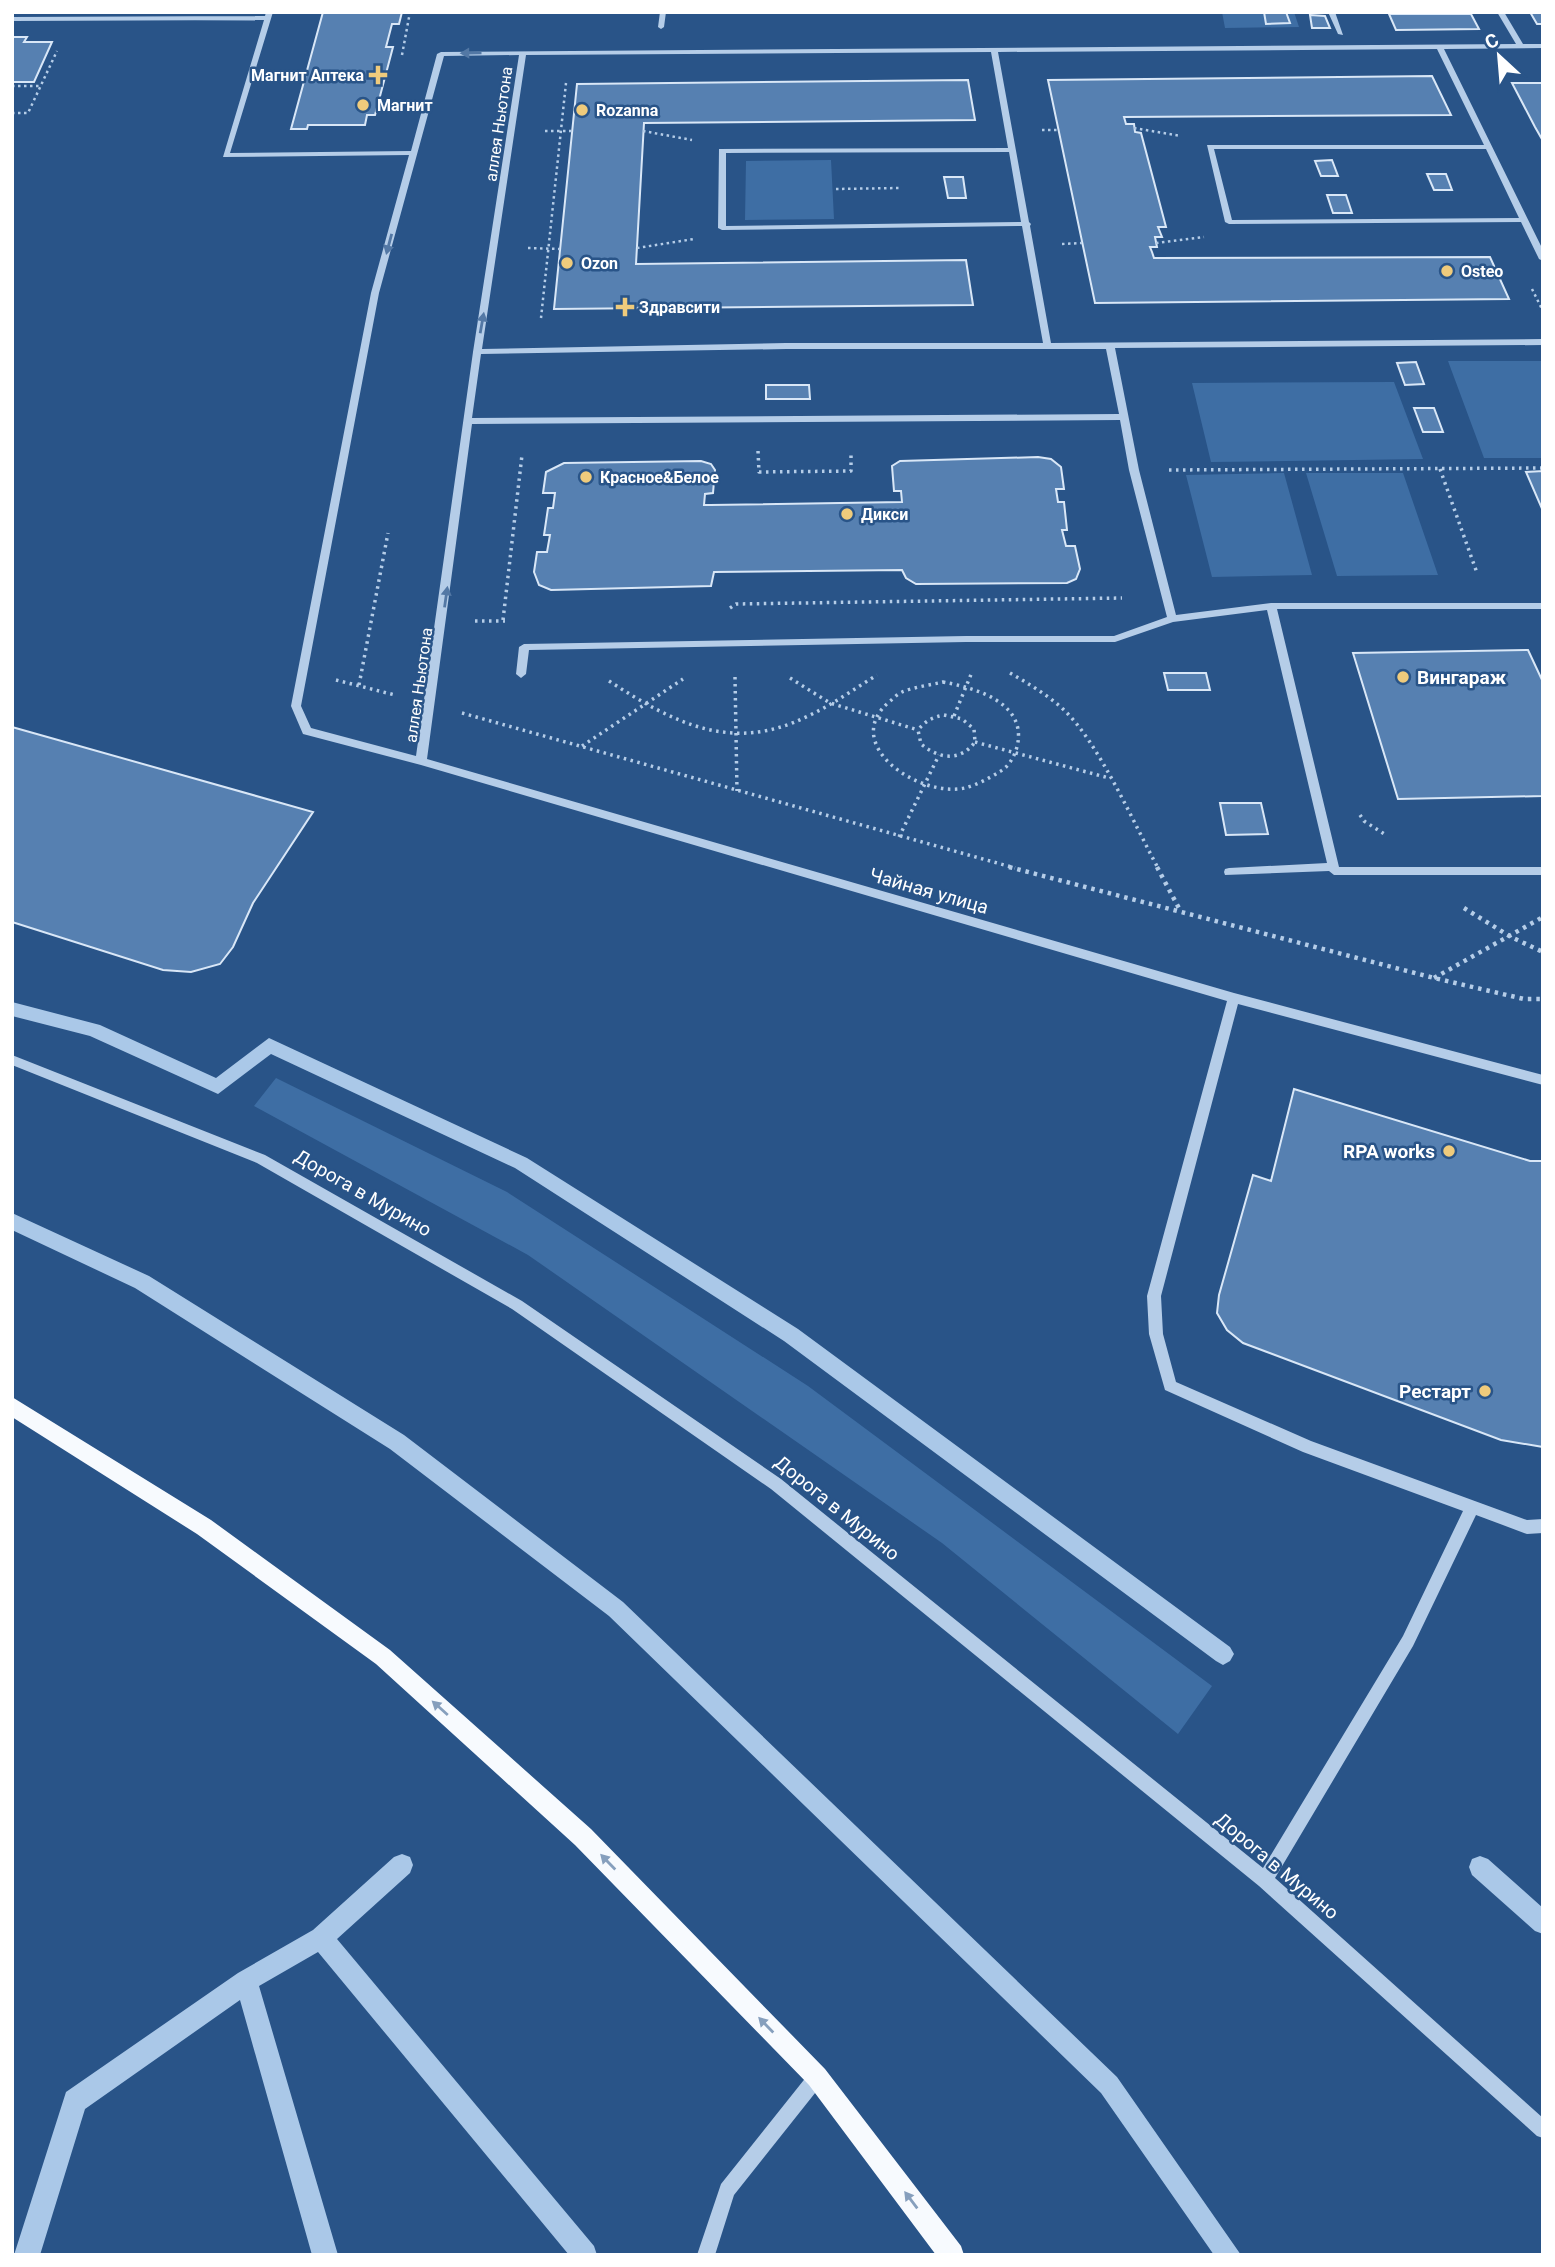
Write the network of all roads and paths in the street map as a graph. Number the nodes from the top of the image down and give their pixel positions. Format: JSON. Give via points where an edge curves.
{"nodes":[{"id":1,"x":410,"y":12,"type":"edge"},
{"id":2,"x":663,"y":12,"type":"edge"},
{"id":3,"x":1331,"y":12,"type":"edge"},
{"id":4,"x":1500,"y":12,"type":"edge"},
{"id":5,"x":269,"y":15,"type":"edge"},
{"id":6,"x":12,"y":19,"type":"edge"},
{"id":7,"x":661,"y":27,"type":"dead end"},
{"id":8,"x":1341,"y":34,"type":"dead end"},
{"id":9,"x":1543,"y":46,"type":"edge"},
{"id":10,"x":1440,"y":47,"type":"junction"},
{"id":11,"x":1521,"y":47,"type":"junction"},
{"id":12,"x":994,"y":50,"type":"junction"},
{"id":13,"x":57,"y":51,"type":"dead end"},
{"id":14,"x":523,"y":53,"type":"junction"},
{"id":15,"x":400,"y":64,"type":"dead end"},
{"id":16,"x":567,"y":77,"type":"dead end"},
{"id":17,"x":12,"y":86,"type":"edge"},
{"id":18,"x":40,"y":86,"type":"junction"},
{"id":19,"x":12,"y":113,"type":"edge"},
{"id":20,"x":1135,"y":128,"type":"dead end"},
{"id":21,"x":643,"y":131,"type":"dead end"},
{"id":22,"x":1182,"y":136,"type":"dead end"},
{"id":23,"x":693,"y":140,"type":"dead end"},
{"id":24,"x":1490,"y":147,"type":"junction"},
{"id":25,"x":1013,"y":150,"type":"junction"},
{"id":26,"x":413,"y":153,"type":"junction"},
{"id":27,"x":900,"y":188,"type":"dead end"},
{"id":28,"x":1524,"y":220,"type":"junction"},
{"id":29,"x":1027,"y":224,"type":"junction"},
{"id":30,"x":837,"y":226,"type":"junction"},
{"id":31,"x":1208,"y":237,"type":"dead end"},
{"id":32,"x":694,"y":239,"type":"dead end"},
{"id":33,"x":1156,"y":243,"type":"dead end"},
{"id":34,"x":637,"y":248,"type":"dead end"},
{"id":35,"x":1543,"y":259,"type":"edge"},
{"id":36,"x":541,"y":321,"type":"dead end"},
{"id":37,"x":1543,"y":342,"type":"edge"},
{"id":38,"x":1046,"y":345,"type":"junction"},
{"id":39,"x":1111,"y":346,"type":"junction"},
{"id":40,"x":477,"y":352,"type":"junction"},
{"id":41,"x":1123,"y":417,"type":"junction"},
{"id":42,"x":469,"y":421,"type":"junction"},
{"id":43,"x":754,"y":442,"type":"dead end"},
{"id":44,"x":852,"y":445,"type":"dead end"},
{"id":45,"x":522,"y":450,"type":"dead end"},
{"id":46,"x":1543,"y":468,"type":"edge"},
{"id":47,"x":1440,"y":469,"type":"junction"},
{"id":48,"x":1133,"y":470,"type":"junction"},
{"id":49,"x":388,"y":533,"type":"dead end"},
{"id":50,"x":1123,"y":598,"type":"dead end"},
{"id":51,"x":736,"y":604,"type":"junction"},
{"id":52,"x":1490,"y":605,"type":"junction"},
{"id":53,"x":1271,"y":606,"type":"junction"},
{"id":54,"x":1543,"y":606,"type":"edge"},
{"id":55,"x":728,"y":609,"type":"dead end"},
{"id":56,"x":1172,"y":619,"type":"junction"},
{"id":57,"x":503,"y":621,"type":"junction"},
{"id":58,"x":515,"y":621,"type":"dead end"},
{"id":59,"x":467,"y":622,"type":"dead end"},
{"id":60,"x":736,"y":644,"type":"junction"},
{"id":61,"x":594,"y":647,"type":"junction"},
{"id":62,"x":977,"y":662,"type":"dead end"},
{"id":63,"x":886,"y":670,"type":"dead end"},
{"id":64,"x":1006,"y":671,"type":"dead end"},
{"id":65,"x":520,"y":674,"type":"dead end"},
{"id":66,"x":328,"y":678,"type":"dead end"},
{"id":67,"x":359,"y":685,"type":"junction"},
{"id":68,"x":965,"y":685,"type":"junction"},
{"id":69,"x":396,"y":695,"type":"dead end"},
{"id":70,"x":830,"y":703,"type":"junction"},
{"id":71,"x":644,"y":705,"type":"junction"},
{"id":72,"x":457,"y":711,"type":"dead end"},
{"id":73,"x":954,"y":716,"type":"junction"},
{"id":74,"x":875,"y":717,"type":"junction"},
{"id":75,"x":918,"y":730,"type":"junction"},
{"id":76,"x":307,"y":732,"type":"joint"},
{"id":77,"x":734,"y":734,"type":"junction"},
{"id":78,"x":975,"y":742,"type":"junction"},
{"id":79,"x":581,"y":746,"type":"junction"},
{"id":80,"x":1017,"y":752,"type":"junction"},
{"id":81,"x":939,"y":755,"type":"junction"},
{"id":82,"x":421,"y":761,"type":"junction"},
{"id":83,"x":1110,"y":779,"type":"junction"},
{"id":84,"x":923,"y":785,"type":"junction"},
{"id":85,"x":737,"y":791,"type":"junction"},
{"id":86,"x":1357,"y":810,"type":"dead end"},
{"id":87,"x":899,"y":837,"type":"junction"},
{"id":88,"x":1389,"y":838,"type":"dead end"},
{"id":89,"x":1334,"y":867,"type":"junction"},
{"id":90,"x":1421,"y":871,"type":"junction"},
{"id":91,"x":1543,"y":871,"type":"edge"},
{"id":92,"x":1229,"y":872,"type":"dead end"},
{"id":93,"x":1181,"y":913,"type":"junction"},
{"id":94,"x":1543,"y":917,"type":"edge"},
{"id":95,"x":1511,"y":937,"type":"junction"},
{"id":96,"x":1543,"y":951,"type":"edge"},
{"id":97,"x":1434,"y":978,"type":"junction"},
{"id":98,"x":1234,"y":998,"type":"junction"},
{"id":99,"x":1543,"y":999,"type":"edge"},
{"id":100,"x":12,"y":1060,"type":"edge"},
{"id":101,"x":1543,"y":1080,"type":"edge"},
{"id":102,"x":12,"y":1406,"type":"edge"},
{"id":103,"x":1472,"y":1508,"type":"junction"},
{"id":104,"x":1543,"y":1526,"type":"edge"},
{"id":105,"x":1265,"y":1880,"type":"junction"},
{"id":106,"x":817,"y":2077,"type":"junction"},
{"id":107,"x":1543,"y":2130,"type":"edge"},
{"id":108,"x":706,"y":2255,"type":"edge"},
{"id":109,"x":953,"y":2255,"type":"edge"}],
"edges":[{"from":1,"to":15,"type":"path"},
{"from":2,"to":7,"type":"street"},
{"from":3,"to":8,"type":"street"},
{"from":4,"to":11,"type":"street"},
{"from":5,"to":6,"type":"street"},
{"from":5,"to":26,"type":"street","via":[[226,155]]},
{"from":9,"to":11,"type":"street"},
{"from":10,"to":11,"type":"street"},
{"from":10,"to":12,"type":"street"},
{"from":10,"to":24,"type":"street"},
{"from":12,"to":14,"type":"street"},
{"from":12,"to":25,"type":"street"},
{"from":13,"to":18,"type":"path"},
{"from":14,"to":26,"type":"street","name":"аллея Ньютона","one_way":true,"via":[[441,54]]},
{"from":40,"to":14,"type":"street","name":"аллея Ньютона","one_way":true},
{"from":16,"to":36,"type":"path"},
{"from":17,"to":18,"type":"path"},
{"from":18,"to":19,"type":"path","via":[[28,113]]},
{"from":20,"to":22,"type":"path"},
{"from":21,"to":23,"type":"path"},
{"from":24,"to":28,"type":"street"},
{"from":24,"to":28,"type":"street","via":[[1210,148],[1229,222]]},
{"from":25,"to":29,"type":"street"},
{"from":25,"to":30,"type":"street","via":[[722,151],[722,228]]},
{"from":26,"to":76,"type":"street","name":"аллея Ньютона","one_way":true,"via":[[375,293],[298,695],[296,706]]},
{"from":27,"to":30,"type":"path","via":[[836,188]]},
{"from":28,"to":35,"type":"street"},
{"from":29,"to":30,"type":"street"},
{"from":29,"to":38,"type":"street"},
{"from":31,"to":33,"type":"path"},
{"from":32,"to":34,"type":"path"},
{"from":37,"to":39,"type":"street"},
{"from":38,"to":39,"type":"street"},
{"from":38,"to":40,"type":"street"},
{"from":39,"to":41,"type":"street"},
{"from":40,"to":42,"type":"street","name":"аллея Ньютона"},
{"from":41,"to":42,"type":"street"},
{"from":41,"to":48,"type":"street"},
{"from":82,"to":42,"type":"street","name":"аллея Ньютона","one_way":true},
{"from":43,"to":44,"type":"path","via":[[759,472],[851,471]]},
{"from":45,"to":57,"type":"path"},
{"from":46,"to":47,"type":"path"},
{"from":47,"to":48,"type":"path"},
{"from":47,"to":52,"type":"path"},
{"from":48,"to":56,"type":"street"},
{"from":49,"to":67,"type":"path"},
{"from":50,"to":51,"type":"path"},
{"from":51,"to":55,"type":"path"},
{"from":51,"to":60,"type":"path"},
{"from":52,"to":53,"type":"street"},
{"from":52,"to":54,"type":"street"},
{"from":53,"to":56,"type":"street"},
{"from":53,"to":89,"type":"street"},
{"from":56,"to":60,"type":"street","via":[[1115,639]]},
{"from":57,"to":58,"type":"path"},
{"from":57,"to":59,"type":"path"},
{"from":60,"to":61,"type":"street"},
{"from":60,"to":70,"type":"path"},
{"from":60,"to":71,"type":"path"},
{"from":60,"to":77,"type":"path"},
{"from":61,"to":65,"type":"street","via":[[524,647]]},
{"from":61,"to":71,"type":"path","via":[[600,674]]},
{"from":62,"to":68,"type":"path"},
{"from":63,"to":70,"type":"path"},
{"from":64,"to":83,"type":"path","via":[[1064,710]]},
{"from":66,"to":67,"type":"path"},
{"from":67,"to":69,"type":"path"},
{"from":68,"to":73,"type":"path"},
{"from":68,"to":74,"type":"path","via":[[943,682],[901,691]]},
{"from":68,"to":80,"type":"path","via":[[995,699],[1015,719]]},
{"from":70,"to":74,"type":"path"},
{"from":70,"to":77,"type":"path","via":[[780,729]]},
{"from":71,"to":77,"type":"path","via":[[693,729]]},
{"from":71,"to":79,"type":"path"},
{"from":72,"to":79,"type":"path"},
{"from":73,"to":75,"type":"path","via":[[935,716]]},
{"from":73,"to":78,"type":"path","via":[[974,729]]},
{"from":74,"to":75,"type":"path"},
{"from":74,"to":84,"type":"path","via":[[876,750],[903,777]]},
{"from":75,"to":81,"type":"path","via":[[921,744]]},
{"from":76,"to":82,"type":"street","name":"Чайная улица"},
{"from":77,"to":85,"type":"path"},
{"from":78,"to":80,"type":"path"},
{"from":78,"to":81,"type":"path","via":[[964,753]]},
{"from":79,"to":85,"type":"path"},
{"from":80,"to":83,"type":"path"},
{"from":80,"to":84,"type":"path","via":[[1007,767],[971,787]]},
{"from":81,"to":84,"type":"path"},
{"from":82,"to":98,"type":"street","name":"Чайная улица"},
{"from":83,"to":93,"type":"path"},
{"from":84,"to":87,"type":"path"},
{"from":85,"to":87,"type":"path"},
{"from":86,"to":88,"type":"path","via":[[1364,821]]},
{"from":87,"to":93,"type":"path"},
{"from":89,"to":90,"type":"street","via":[[1335,871]]},
{"from":89,"to":92,"type":"street"},
{"from":90,"to":91,"type":"street"},
{"from":90,"to":95,"type":"path","via":[[1441,892]]},
{"from":93,"to":97,"type":"path"},
{"from":94,"to":95,"type":"path"},
{"from":95,"to":96,"type":"path"},
{"from":95,"to":97,"type":"path"},
{"from":97,"to":99,"type":"path","via":[[1524,999]]},
{"from":98,"to":101,"type":"street","name":"Чайная улица"},
{"from":98,"to":103,"type":"street","via":[[1154,1296],[1156,1334],[1170,1386],[1308,1447]]},
{"from":100,"to":105,"type":"street","name":"Дорога в Мурино","via":[[261,1159],[517,1305],[776,1484]]},
{"from":106,"to":102,"type":"main road","one_way":true,"via":[[583,1837],[383,1657],[204,1527]]},
{"from":103,"to":104,"type":"street","via":[[1527,1527]]},
{"from":103,"to":105,"type":"street","via":[[1408,1641]]},
{"from":105,"to":107,"type":"street","name":"Дорога в Мурино"},
{"from":106,"to":108,"type":"street","via":[[727,2190]]},
{"from":109,"to":106,"type":"main road","one_way":true}]}
